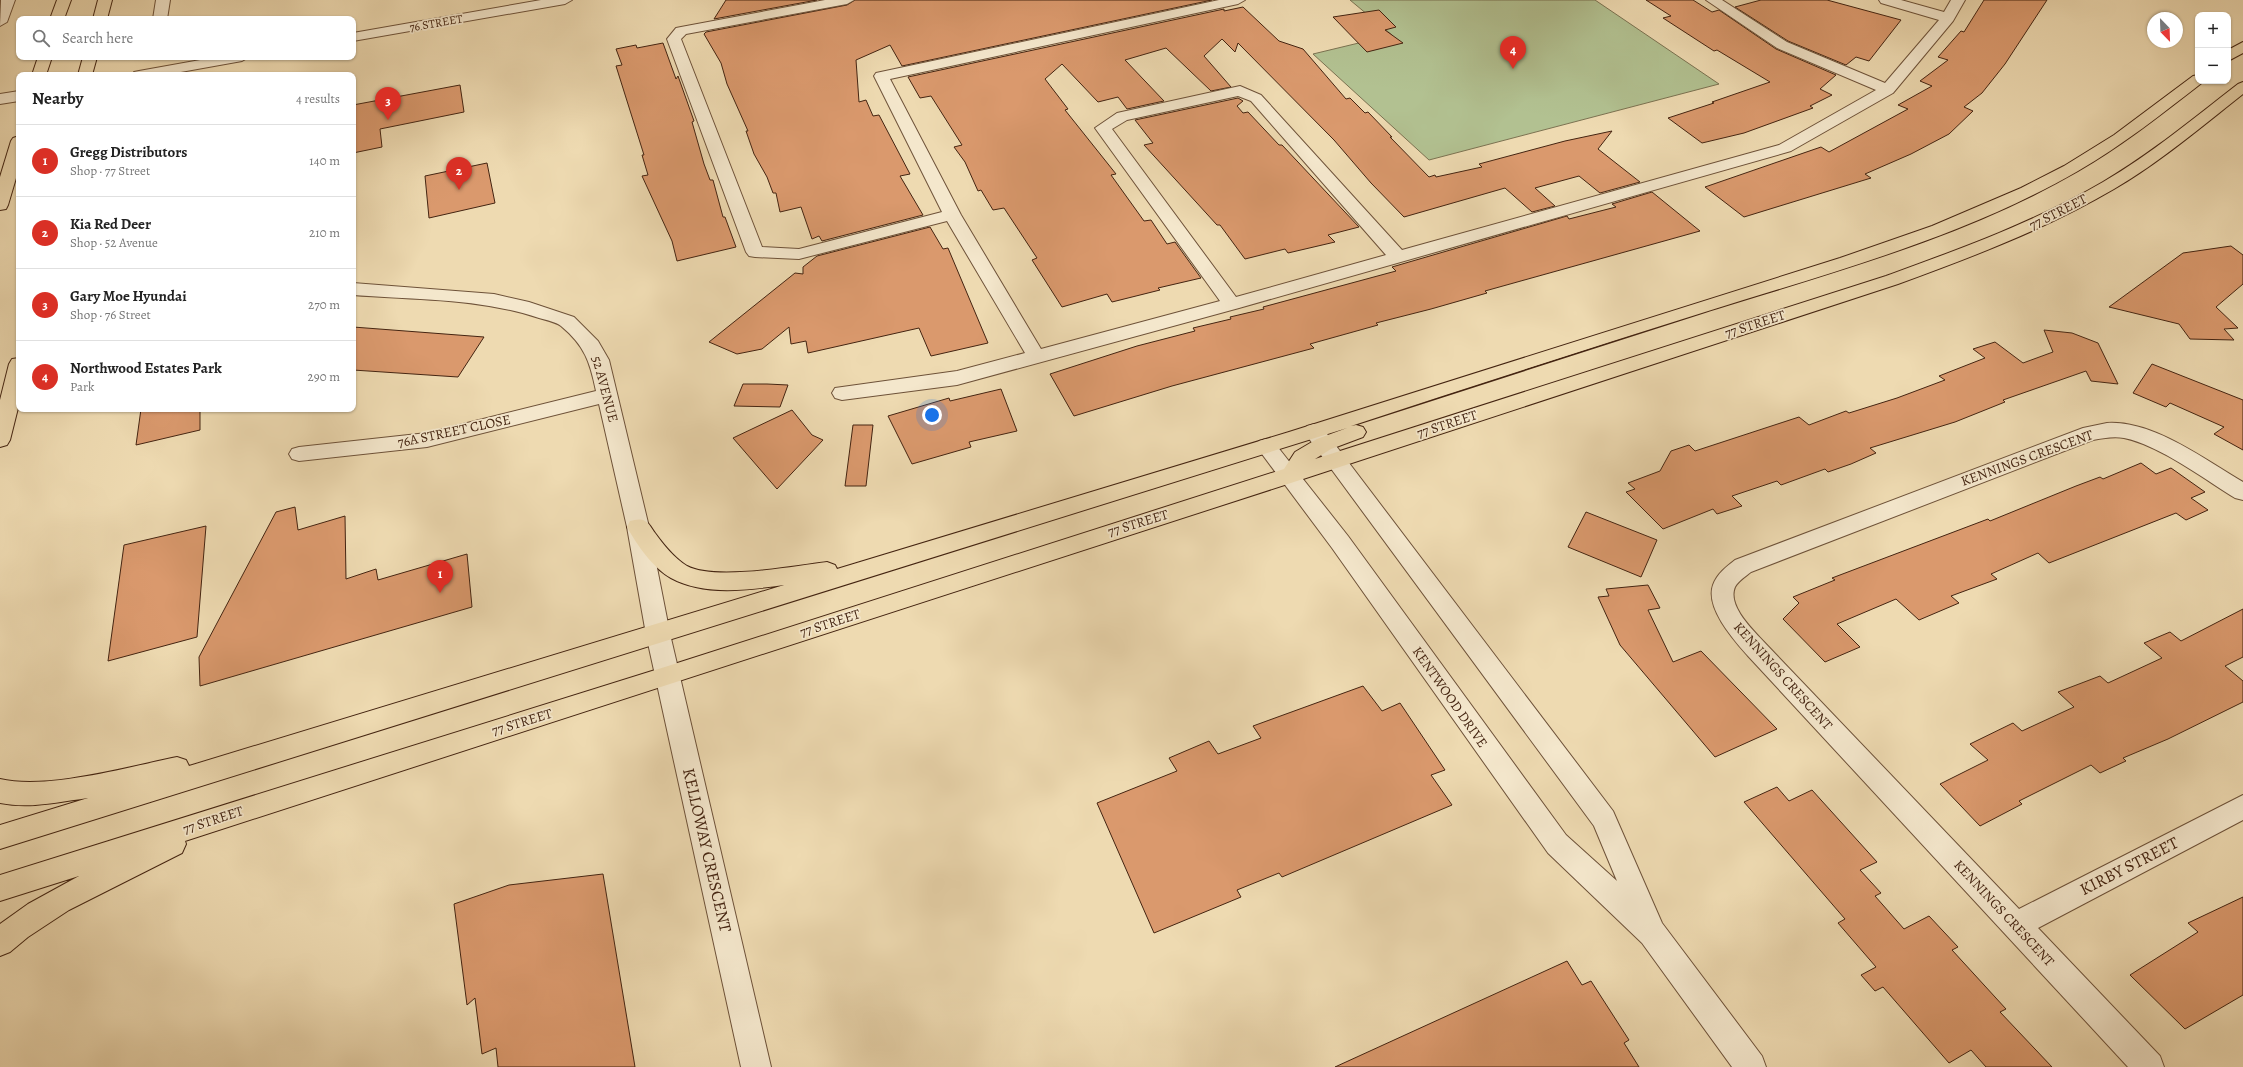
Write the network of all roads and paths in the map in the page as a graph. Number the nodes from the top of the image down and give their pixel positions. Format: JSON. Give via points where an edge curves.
{"nodes":[{"id":1,"x":8,"y":0,"type":"edge"},
{"id":2,"x":64,"y":0,"type":"edge"},
{"id":3,"x":105,"y":0,"type":"edge"},
{"id":4,"x":163,"y":0,"type":"edge"},
{"id":5,"x":566,"y":0,"type":"edge"},
{"id":6,"x":847,"y":0,"type":"edge"},
{"id":7,"x":1713,"y":0,"type":"edge"},
{"id":8,"x":1886,"y":0,"type":"edge"},
{"id":9,"x":1958,"y":0,"type":"edge"},
{"id":10,"x":1233,"y":1,"type":"edge"},
{"id":11,"x":58,"y":16,"type":"edge"},
{"id":12,"x":101,"y":16,"type":"edge"},
{"id":13,"x":160,"y":16,"type":"edge"},
{"id":14,"x":1948,"y":18,"type":"junction"},
{"id":15,"x":0,"y":22,"type":"edge"},
{"id":16,"x":356,"y":37,"type":"edge"},
{"id":17,"x":2243,"y":46,"type":"edge"},
{"id":18,"x":2231,"y":55,"type":"edge"},
{"id":19,"x":44,"y":60,"type":"edge"},
{"id":20,"x":89,"y":60,"type":"edge"},
{"id":21,"x":151,"y":60,"type":"edge"},
{"id":22,"x":225,"y":60,"type":"edge"},
{"id":23,"x":40,"y":72,"type":"edge"},
{"id":24,"x":87,"y":72,"type":"edge"},
{"id":25,"x":146,"y":72,"type":"edge"},
{"id":26,"x":156,"y":72,"type":"edge"},
{"id":27,"x":2195,"y":81,"type":"edge"},
{"id":28,"x":2243,"y":87,"type":"edge"},
{"id":29,"x":1888,"y":90,"type":"junction"},
{"id":30,"x":16,"y":96,"type":"edge"},
{"id":31,"x":0,"y":99,"type":"edge"},
{"id":32,"x":16,"y":151,"type":"edge"},
{"id":33,"x":0,"y":205,"type":"edge"},
{"id":34,"x":952,"y":215,"type":"junction"},
{"id":35,"x":1398,"y":257,"type":"junction"},
{"id":36,"x":356,"y":289,"type":"edge"},
{"id":37,"x":1232,"y":304,"type":"junction"},
{"id":38,"x":1036,"y":356,"type":"junction"},
{"id":39,"x":16,"y":376,"type":"edge"},
{"id":40,"x":842,"y":393,"type":"dead end"},
{"id":41,"x":608,"y":395,"type":"junction"},
{"id":42,"x":0,"y":440,"type":"edge"},
{"id":43,"x":1324,"y":445,"type":"junction"},
{"id":44,"x":1266,"y":446,"type":"junction"},
{"id":45,"x":299,"y":454,"type":"dead end"},
{"id":46,"x":1290,"y":476,"type":"junction"},
{"id":47,"x":2243,"y":492,"type":"edge"},
{"id":48,"x":638,"y":527,"type":"junction"},
{"id":49,"x":872,"y":566,"type":"junction"},
{"id":50,"x":658,"y":634,"type":"junction"},
{"id":51,"x":668,"y":676,"type":"junction"},
{"id":52,"x":300,"y":743,"type":"junction"},
{"id":53,"x":0,"y":791,"type":"edge"},
{"id":54,"x":2243,"y":807,"type":"edge"},
{"id":55,"x":243,"y":810,"type":"junction"},
{"id":56,"x":0,"y":837,"type":"edge"},
{"id":57,"x":0,"y":888,"type":"edge"},
{"id":58,"x":2016,"y":925,"type":"junction"},
{"id":59,"x":1652,"y":933,"type":"junction"},
{"id":60,"x":0,"y":942,"type":"edge"},
{"id":61,"x":756,"y":1067,"type":"edge"},
{"id":62,"x":1751,"y":1067,"type":"edge"},
{"id":63,"x":2149,"y":1067,"type":"edge"}],
"edges":[{"from":1,"to":15,"type":"street"},
{"from":2,"to":11,"type":"main road"},
{"from":3,"to":12,"type":"main road"},
{"from":4,"to":13,"type":"street"},
{"from":5,"to":16,"type":"street","name":"76 STREET"},
{"from":6,"to":34,"type":"street","via":[[681,31],[674,39],[755,252],[799,254]]},
{"from":7,"to":29,"type":"street","via":[[1782,45]]},
{"from":8,"to":14,"type":"street"},
{"from":9,"to":14,"type":"street"},
{"from":10,"to":34,"type":"street","via":[[881,76]]},
{"from":14,"to":29,"type":"street"},
{"from":17,"to":18,"type":"main road"},
{"from":19,"to":23,"type":"main road"},
{"from":20,"to":24,"type":"main road"},
{"from":21,"to":25,"type":"street"},
{"from":22,"to":26,"type":"street"},
{"from":27,"to":43,"type":"main road","via":[[2110,145],[2071,169],[1969,218],[1897,246],[1458,383],[1440,401]]},
{"from":28,"to":43,"type":"main road","name":"77 STREET","via":[[2172,143],[2110,185],[2055,215],[1978,249],[1892,280]]},
{"from":29,"to":35,"type":"street","via":[[1784,148]]},
{"from":30,"to":31,"type":"street"},
{"from":32,"to":33,"type":"main road"},
{"from":34,"to":38,"type":"street"},
{"from":35,"to":37,"type":"street"},
{"from":35,"to":37,"type":"street","via":[[1256,98],[1240,91],[1122,116],[1103,128]]},
{"from":36,"to":41,"type":"street","name":"52 AVENUE","via":[[494,300],[560,318],[580,332],[592,345],[599,360]]},
{"from":37,"to":38,"type":"street"},
{"from":38,"to":40,"type":"street","via":[[957,378]]},
{"from":39,"to":42,"type":"main road"},
{"from":41,"to":45,"type":"street","name":"76A STREET CLOSE","via":[[427,440]]},
{"from":41,"to":48,"type":"street","name":"52 AVENUE"},
{"from":43,"to":44,"type":"main road","name":"77 STREET"},
{"from":43,"to":46,"type":"main road","name":"77 STREET"},
{"from":43,"to":59,"type":"street","name":"KENTWOOD DRIVE","via":[[1604,819]]},
{"from":44,"to":46,"type":"street","name":"KENTWOOD DRIVE"},
{"from":44,"to":49,"type":"main road","name":"77 STREET"},
{"from":46,"to":51,"type":"main road","name":"77 STREET"},
{"from":46,"to":59,"type":"street","name":"KENTWOOD DRIVE","via":[[1557,844]]},
{"from":47,"to":58,"type":"street","name":"KENNINGS CRESCENT","via":[[2157,443],[2136,434],[2106,430],[2090,433],[1743,566],[1730,576],[1723,587],[1724,603],[1735,624],[1756,649]]},
{"from":48,"to":49,"type":"main road","via":[[668,564],[690,577],[708,580],[728,581]]},
{"from":48,"to":50,"type":"street","name":"52 AVENUE"},
{"from":49,"to":50,"type":"main road","name":"77 STREET"},
{"from":50,"to":51,"type":"street","name":"KELLOWAY CRESCENT"},
{"from":50,"to":52,"type":"main road","name":"77 STREET"},
{"from":51,"to":55,"type":"main road","name":"77 STREET"},
{"from":51,"to":61,"type":"street","name":"KELLOWAY CRESCENT"},
{"from":52,"to":53,"type":"main road","via":[[109,783],[36,794],[13,795]]},
{"from":52,"to":56,"type":"main road","name":"77 STREET"},
{"from":54,"to":58,"type":"street","name":"KIRBY STREET"},
{"from":55,"to":57,"type":"main road","name":"77 STREET"},
{"from":55,"to":60,"type":"main road","via":[[108,875],[49,908]]},
{"from":58,"to":63,"type":"street","name":"KENNINGS CRESCENT"},
{"from":59,"to":62,"type":"street","name":"KENTWOOD DRIVE"}]}
